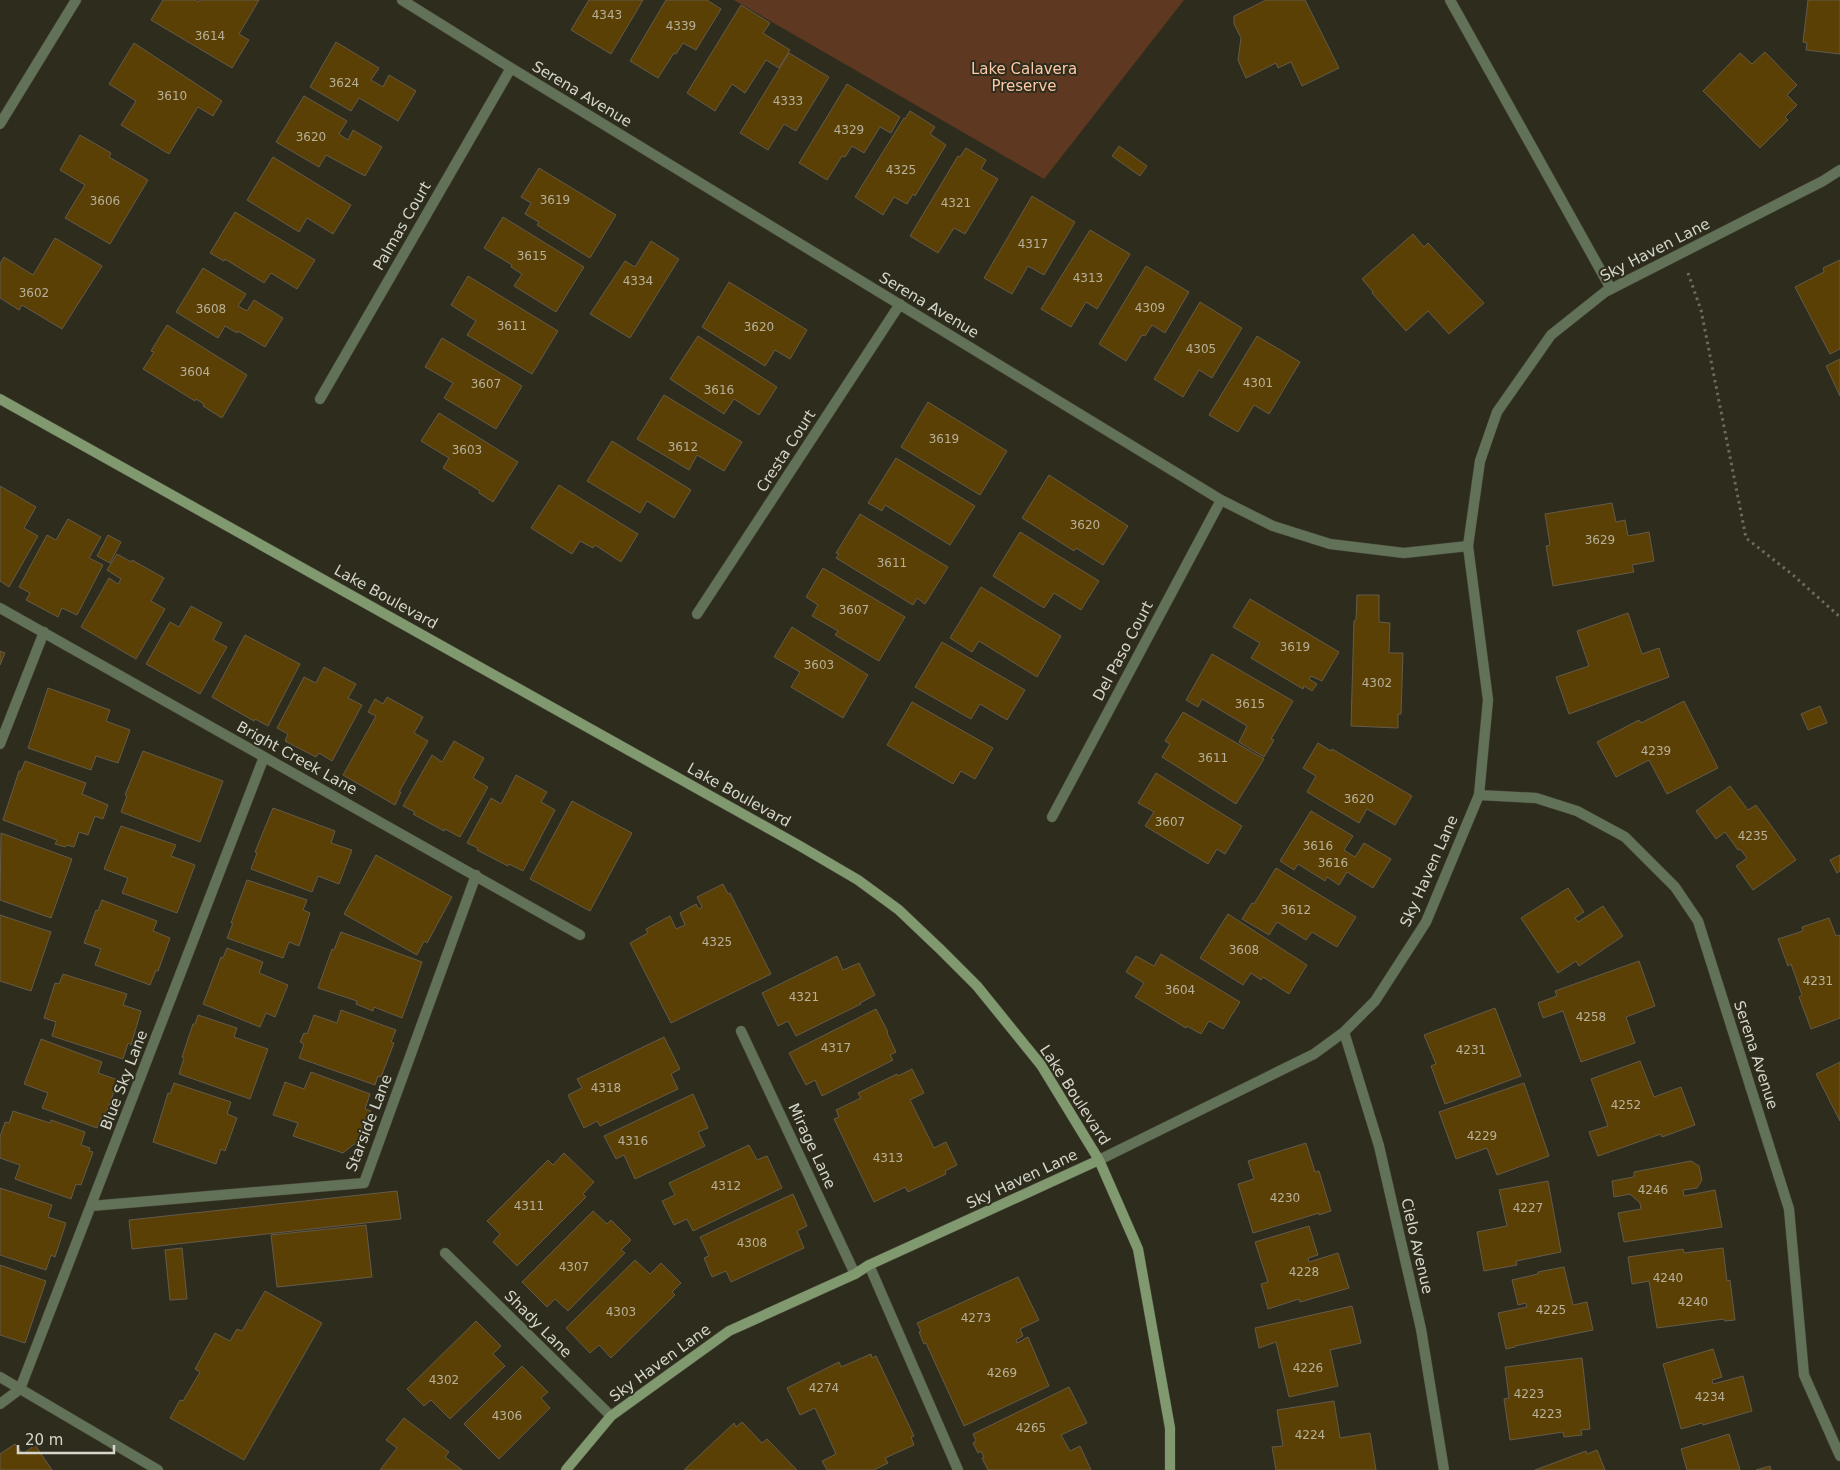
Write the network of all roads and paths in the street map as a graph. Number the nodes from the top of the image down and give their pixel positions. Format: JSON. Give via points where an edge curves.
{"nodes":[{"id":1,"x":76,"y":0,"type":"edge"},
{"id":2,"x":402,"y":0,"type":"edge"},
{"id":3,"x":1450,"y":0,"type":"edge"},
{"id":4,"x":511,"y":68,"type":"junction"},
{"id":5,"x":0,"y":124,"type":"edge"},
{"id":6,"x":1840,"y":170,"type":"edge"},
{"id":7,"x":1681,"y":253,"type":"junction"},
{"id":8,"x":1611,"y":289,"type":"junction"},
{"id":9,"x":900,"y":304,"type":"junction"},
{"id":10,"x":0,"y":399,"type":"edge"},
{"id":11,"x":320,"y":399,"type":"dead end"},
{"id":12,"x":1221,"y":500,"type":"junction"},
{"id":13,"x":1468,"y":546,"type":"junction"},
{"id":14,"x":0,"y":608,"type":"edge"},
{"id":15,"x":697,"y":614,"type":"dead end"},
{"id":16,"x":1840,"y":617,"type":"edge"},
{"id":17,"x":44,"y":632,"type":"junction"},
{"id":18,"x":0,"y":744,"type":"edge"},
{"id":19,"x":264,"y":758,"type":"junction"},
{"id":20,"x":1479,"y":795,"type":"junction"},
{"id":21,"x":1052,"y":817,"type":"dead end"},
{"id":22,"x":476,"y":876,"type":"junction"},
{"id":23,"x":580,"y":935,"type":"dead end"},
{"id":24,"x":741,"y":1031,"type":"dead end"},
{"id":25,"x":1344,"y":1032,"type":"junction"},
{"id":26,"x":1100,"y":1160,"type":"junction"},
{"id":27,"x":91,"y":1206,"type":"junction"},
{"id":28,"x":445,"y":1253,"type":"dead end"},
{"id":29,"x":869,"y":1265,"type":"junction"},
{"id":30,"x":856,"y":1274,"type":"junction"},
{"id":31,"x":0,"y":1377,"type":"edge"},
{"id":32,"x":20,"y":1389,"type":"junction"},
{"id":33,"x":0,"y":1404,"type":"edge"},
{"id":34,"x":611,"y":1416,"type":"junction"},
{"id":35,"x":1840,"y":1456,"type":"edge"},
{"id":36,"x":158,"y":1470,"type":"edge"},
{"id":37,"x":566,"y":1470,"type":"edge"},
{"id":38,"x":958,"y":1470,"type":"edge"},
{"id":39,"x":1170,"y":1470,"type":"edge"},
{"id":40,"x":1444,"y":1470,"type":"edge"}],
"edges":[{"from":1,"to":5,"type":"street"},
{"from":2,"to":4,"type":"street","name":"Serena Avenue"},
{"from":3,"to":8,"type":"street"},
{"from":4,"to":9,"type":"street","name":"Serena Avenue"},
{"from":4,"to":11,"type":"street","name":"Palmas Court"},
{"from":6,"to":7,"type":"street","name":"Sky Haven Lane"},
{"from":7,"to":8,"type":"street","name":"Sky Haven Lane"},
{"from":7,"to":16,"type":"path","via":[[1701,310],[1746,538]]},
{"from":8,"to":13,"type":"street","name":"Sky Haven Lane","via":[[1551,336],[1497,412],[1480,461]]},
{"from":9,"to":12,"type":"street","name":"Serena Avenue"},
{"from":9,"to":15,"type":"street","name":"Cresta Court"},
{"from":10,"to":26,"type":"main road","name":"Lake Boulevard","via":[[858,880],[899,910],[977,986],[1041,1065]]},
{"from":12,"to":13,"type":"street","name":"Serena Avenue","via":[[1273,526],[1330,544],[1404,553]]},
{"from":12,"to":21,"type":"street","name":"Del Paso Court"},
{"from":13,"to":20,"type":"street","name":"Sky Haven Lane","via":[[1488,700]]},
{"from":14,"to":17,"type":"street","name":"Bright Creek Lane"},
{"from":17,"to":18,"type":"street"},
{"from":17,"to":19,"type":"street","name":"Bright Creek Lane"},
{"from":19,"to":22,"type":"street","name":"Bright Creek Lane"},
{"from":19,"to":27,"type":"street","name":"Blue Sky Lane"},
{"from":20,"to":25,"type":"street","name":"Sky Haven Lane","via":[[1426,922],[1375,1001]]},
{"from":20,"to":35,"type":"street","name":"Serena Avenue","via":[[1536,798],[1577,811],[1625,837],[1675,886],[1698,922],[1789,1209],[1804,1375]]},
{"from":22,"to":23,"type":"street","name":"Bright Creek Lane"},
{"from":22,"to":27,"type":"street","name":"Starside Lane","via":[[364,1183]]},
{"from":24,"to":30,"type":"street","name":"Mirage Lane"},
{"from":25,"to":26,"type":"street","name":"Sky Haven Lane","via":[[1314,1054]]},
{"from":25,"to":40,"type":"street","name":"Cielo Avenue","via":[[1379,1146],[1421,1329]]},
{"from":26,"to":29,"type":"main road","name":"Sky Haven Lane"},
{"from":26,"to":39,"type":"main road","name":"Lake Boulevard","via":[[1138,1249],[1170,1428]]},
{"from":27,"to":32,"type":"street","name":"Blue Sky Lane"},
{"from":28,"to":34,"type":"street","name":"Shady Lane"},
{"from":29,"to":30,"type":"main road","name":"Sky Haven Lane"},
{"from":29,"to":38,"type":"street"},
{"from":30,"to":34,"type":"main road","name":"Sky Haven Lane","via":[[729,1331]]},
{"from":31,"to":32,"type":"street"},
{"from":32,"to":33,"type":"street"},
{"from":32,"to":36,"type":"street"},
{"from":34,"to":37,"type":"main road","name":"Sky Haven Lane"}]}
